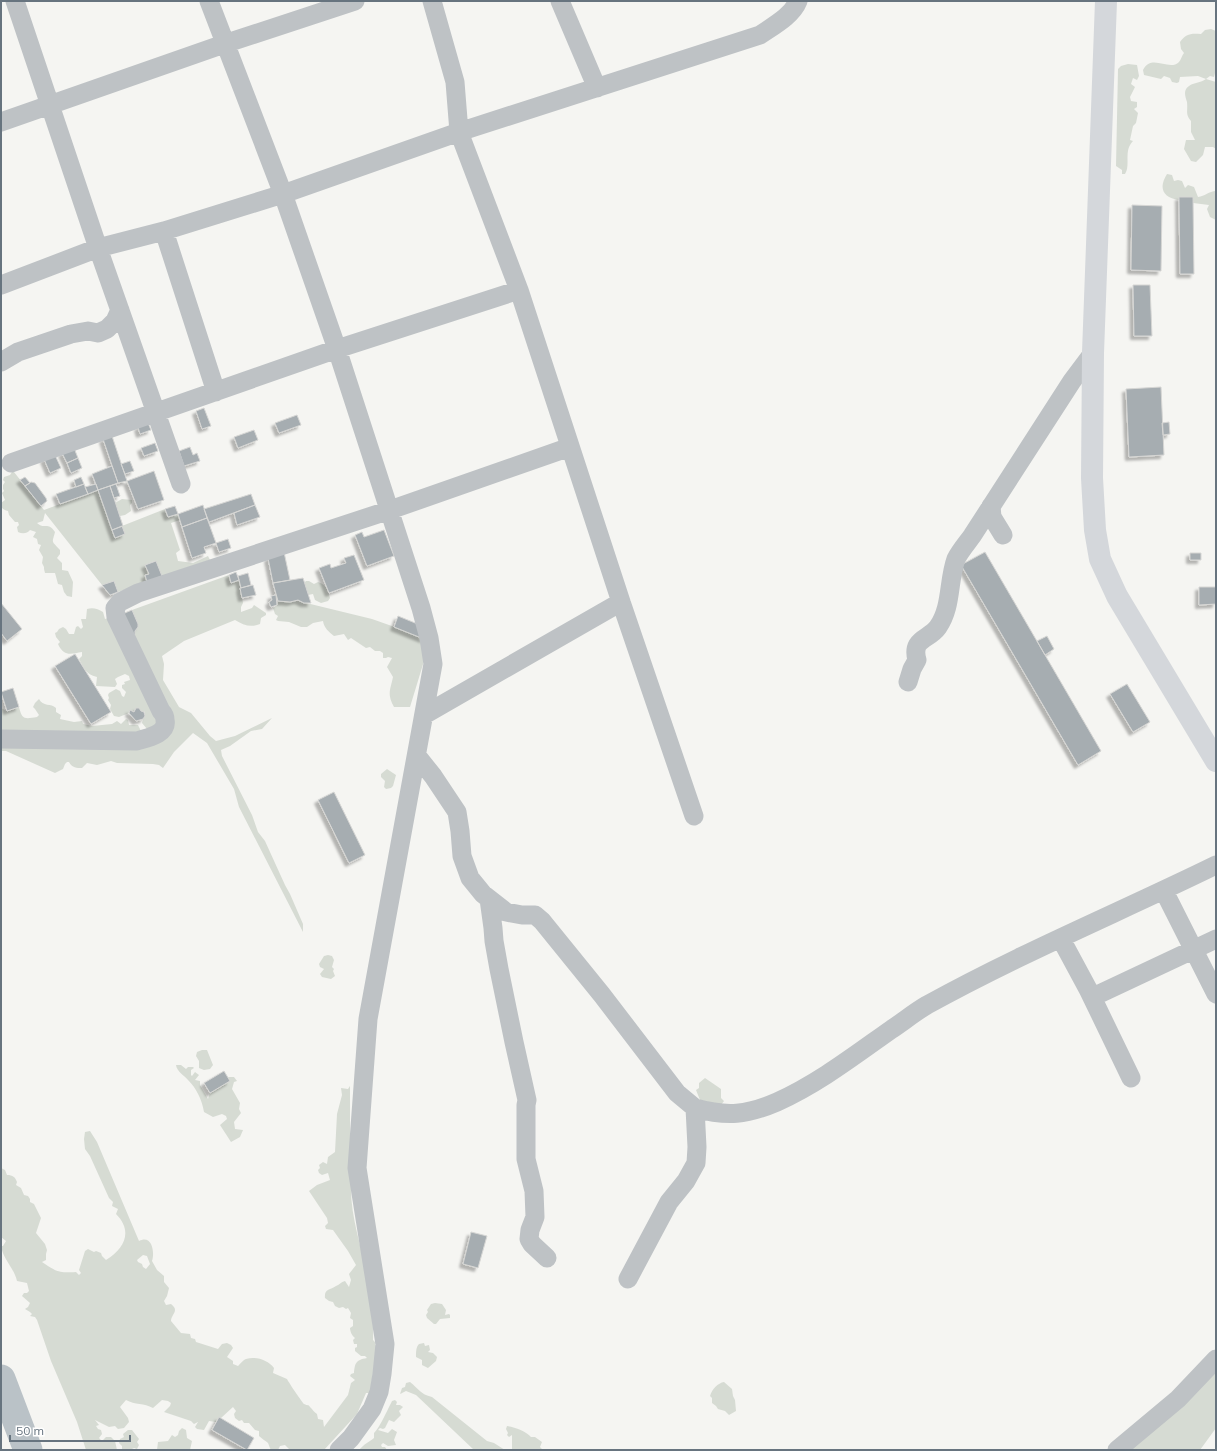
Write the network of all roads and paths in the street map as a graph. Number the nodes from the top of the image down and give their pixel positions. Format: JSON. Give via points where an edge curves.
{"nodes":[{"id":1,"x":15,"y":1,"type":"edge"},
{"id":2,"x":209,"y":1,"type":"edge"},
{"id":3,"x":355,"y":1,"type":"edge"},
{"id":4,"x":432,"y":1,"type":"edge"},
{"id":5,"x":560,"y":1,"type":"edge"},
{"id":6,"x":798,"y":1,"type":"edge"},
{"id":7,"x":1106,"y":1,"type":"edge"},
{"id":8,"x":224,"y":44,"type":"junction"},
{"id":9,"x":597,"y":88,"type":"junction"},
{"id":10,"x":48,"y":105,"type":"junction"},
{"id":11,"x":1,"y":122,"type":"edge"},
{"id":12,"x":459,"y":132,"type":"junction"},
{"id":13,"x":283,"y":194,"type":"junction"},
{"id":14,"x":164,"y":231,"type":"junction"},
{"id":15,"x":98,"y":248,"type":"junction"},
{"id":16,"x":1,"y":285,"type":"edge"},
{"id":17,"x":519,"y":290,"type":"junction"},
{"id":18,"x":120,"y":310,"type":"junction"},
{"id":19,"x":337,"y":349,"type":"junction"},
{"id":20,"x":1094,"y":353,"type":"junction"},
{"id":21,"x":1,"y":362,"type":"edge"},
{"id":22,"x":216,"y":392,"type":"junction"},
{"id":23,"x":156,"y":413,"type":"junction"},
{"id":24,"x":570,"y":447,"type":"junction"},
{"id":25,"x":11,"y":463,"type":"dead end"},
{"id":26,"x":181,"y":484,"type":"dead end"},
{"id":27,"x":991,"y":506,"type":"junction"},
{"id":28,"x":390,"y":510,"type":"junction"},
{"id":29,"x":1003,"y":534,"type":"dead end"},
{"id":30,"x":621,"y":602,"type":"junction"},
{"id":31,"x":908,"y":682,"type":"dead end"},
{"id":32,"x":424,"y":715,"type":"junction"},
{"id":33,"x":1,"y":738,"type":"edge"},
{"id":34,"x":417,"y":756,"type":"junction"},
{"id":35,"x":1216,"y":760,"type":"edge"},
{"id":36,"x":694,"y":816,"type":"dead end"},
{"id":37,"x":1216,"y":865,"type":"edge"},
{"id":38,"x":1164,"y":891,"type":"junction"},
{"id":39,"x":489,"y":899,"type":"junction"},
{"id":40,"x":1061,"y":939,"type":"junction"},
{"id":41,"x":1216,"y":939,"type":"edge"},
{"id":42,"x":1193,"y":949,"type":"junction"},
{"id":43,"x":1216,"y":994,"type":"edge"},
{"id":44,"x":1094,"y":997,"type":"junction"},
{"id":45,"x":1131,"y":1078,"type":"dead end"},
{"id":46,"x":695,"y":1108,"type":"junction"},
{"id":47,"x":547,"y":1258,"type":"dead end"},
{"id":48,"x":628,"y":1279,"type":"dead end"},
{"id":49,"x":1216,"y":1359,"type":"edge"},
{"id":50,"x":339,"y":1450,"type":"edge"},
{"id":51,"x":1117,"y":1450,"type":"edge"}],
"edges":[{"from":1,"to":10,"type":"street"},
{"from":2,"to":8,"type":"street"},
{"from":3,"to":8,"type":"street"},
{"from":4,"to":12,"type":"street","via":[[455,82]]},
{"from":5,"to":9,"type":"street"},
{"from":6,"to":9,"type":"street","via":[[787,15],[760,34]]},
{"from":7,"to":20,"type":"street"},
{"from":8,"to":10,"type":"street"},
{"from":8,"to":13,"type":"street"},
{"from":9,"to":12,"type":"street"},
{"from":10,"to":11,"type":"street"},
{"from":10,"to":15,"type":"street"},
{"from":12,"to":13,"type":"street"},
{"from":12,"to":17,"type":"street"},
{"from":13,"to":14,"type":"street"},
{"from":13,"to":19,"type":"street"},
{"from":14,"to":15,"type":"street"},
{"from":14,"to":22,"type":"street"},
{"from":15,"to":16,"type":"street"},
{"from":15,"to":18,"type":"street"},
{"from":17,"to":19,"type":"street"},
{"from":17,"to":24,"type":"street"},
{"from":18,"to":21,"type":"street","via":[[115,321],[98,333],[88,331],[71,334],[18,352]]},
{"from":18,"to":23,"type":"street"},
{"from":19,"to":22,"type":"street"},
{"from":19,"to":28,"type":"street"},
{"from":20,"to":27,"type":"street","via":[[1072,381]]},
{"from":20,"to":35,"type":"street","via":[[1092,478],[1095,530],[1100,559],[1117,596]]},
{"from":22,"to":23,"type":"street"},
{"from":23,"to":25,"type":"street"},
{"from":23,"to":26,"type":"street"},
{"from":24,"to":28,"type":"street"},
{"from":24,"to":30,"type":"street"},
{"from":27,"to":29,"type":"street","via":[[992,517]]},
{"from":27,"to":31,"type":"street","via":[[957,558],[946,611],[938,628],[917,644],[917,660]]},
{"from":28,"to":32,"type":"street","via":[[430,638],[433,664]]},
{"from":28,"to":33,"type":"street","via":[[138,593],[120,602],[115,608],[116,618],[166,721],[158,734],[137,741]]},
{"from":30,"to":32,"type":"street"},
{"from":30,"to":36,"type":"street"},
{"from":32,"to":34,"type":"street"},
{"from":34,"to":39,"type":"street","via":[[457,812],[462,856],[470,878]]},
{"from":34,"to":50,"type":"street","via":[[368,1019],[357,1168],[385,1344],[382,1374],[379,1392],[372,1409]]},
{"from":37,"to":38,"type":"street"},
{"from":38,"to":40,"type":"street"},
{"from":38,"to":42,"type":"street"},
{"from":39,"to":46,"type":"street","via":[[506,912],[535,915],[542,921],[677,1093]]},
{"from":39,"to":47,"type":"street","via":[[499,969],[528,1100],[526,1158],[534,1191],[535,1217],[530,1239]]},
{"from":40,"to":44,"type":"street"},
{"from":40,"to":46,"type":"street","via":[[926,1006],[827,1074],[777,1102],[736,1114],[714,1113]]},
{"from":41,"to":42,"type":"street"},
{"from":42,"to":43,"type":"street"},
{"from":42,"to":44,"type":"street"},
{"from":44,"to":45,"type":"street"},
{"from":46,"to":48,"type":"street","via":[[696,1163],[686,1181],[669,1202]]},
{"from":49,"to":51,"type":"street","via":[[1178,1399]]}]}
